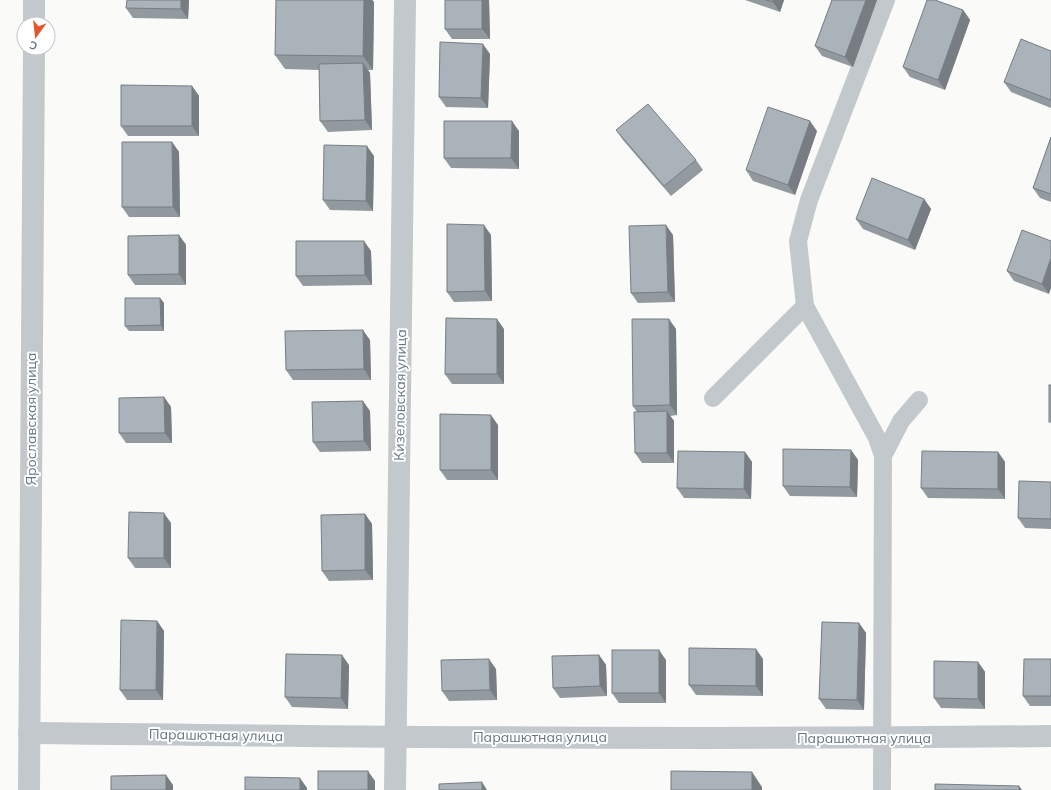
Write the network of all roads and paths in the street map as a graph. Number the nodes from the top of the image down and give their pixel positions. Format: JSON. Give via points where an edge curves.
{"nodes":[{"id":1,"x":34,"y":0,"type":"edge"},
{"id":2,"x":406,"y":0,"type":"edge"},
{"id":3,"x":886,"y":0,"type":"edge"},
{"id":4,"x":34,"y":16,"type":"edge"},
{"id":5,"x":34,"y":56,"type":"edge"},
{"id":6,"x":805,"y":306,"type":"junction"},
{"id":7,"x":712,"y":398,"type":"dead end"},
{"id":8,"x":919,"y":400,"type":"dead end"},
{"id":9,"x":883,"y":456,"type":"junction"},
{"id":10,"x":29,"y":733,"type":"junction"},
{"id":11,"x":1051,"y":736,"type":"edge"},
{"id":12,"x":395,"y":737,"type":"junction"},
{"id":13,"x":883,"y":738,"type":"junction"},
{"id":14,"x":30,"y":790,"type":"edge"},
{"id":15,"x":395,"y":790,"type":"edge"},
{"id":16,"x":882,"y":790,"type":"edge"}],
"edges":[{"from":1,"to":4,"type":"street"},
{"from":2,"to":12,"type":"street","name":"Кизеловская улица"},
{"from":3,"to":6,"type":"lane","via":[[809,200],[798,241]]},
{"from":5,"to":10,"type":"street","name":"Ярославская улица"},
{"from":6,"to":7,"type":"lane"},
{"from":6,"to":9,"type":"lane","via":[[877,438]]},
{"from":8,"to":9,"type":"lane","via":[[902,421]]},
{"from":9,"to":13,"type":"lane"},
{"from":10,"to":12,"type":"street","name":"Парашютная улица"},
{"from":10,"to":14,"type":"street","name":"Ярославская улица"},
{"from":11,"to":13,"type":"street","name":"Парашютная улица"},
{"from":12,"to":13,"type":"street","name":"Парашютная улица"},
{"from":12,"to":15,"type":"street","name":"Кизеловская улица"},
{"from":13,"to":16,"type":"lane"}]}
